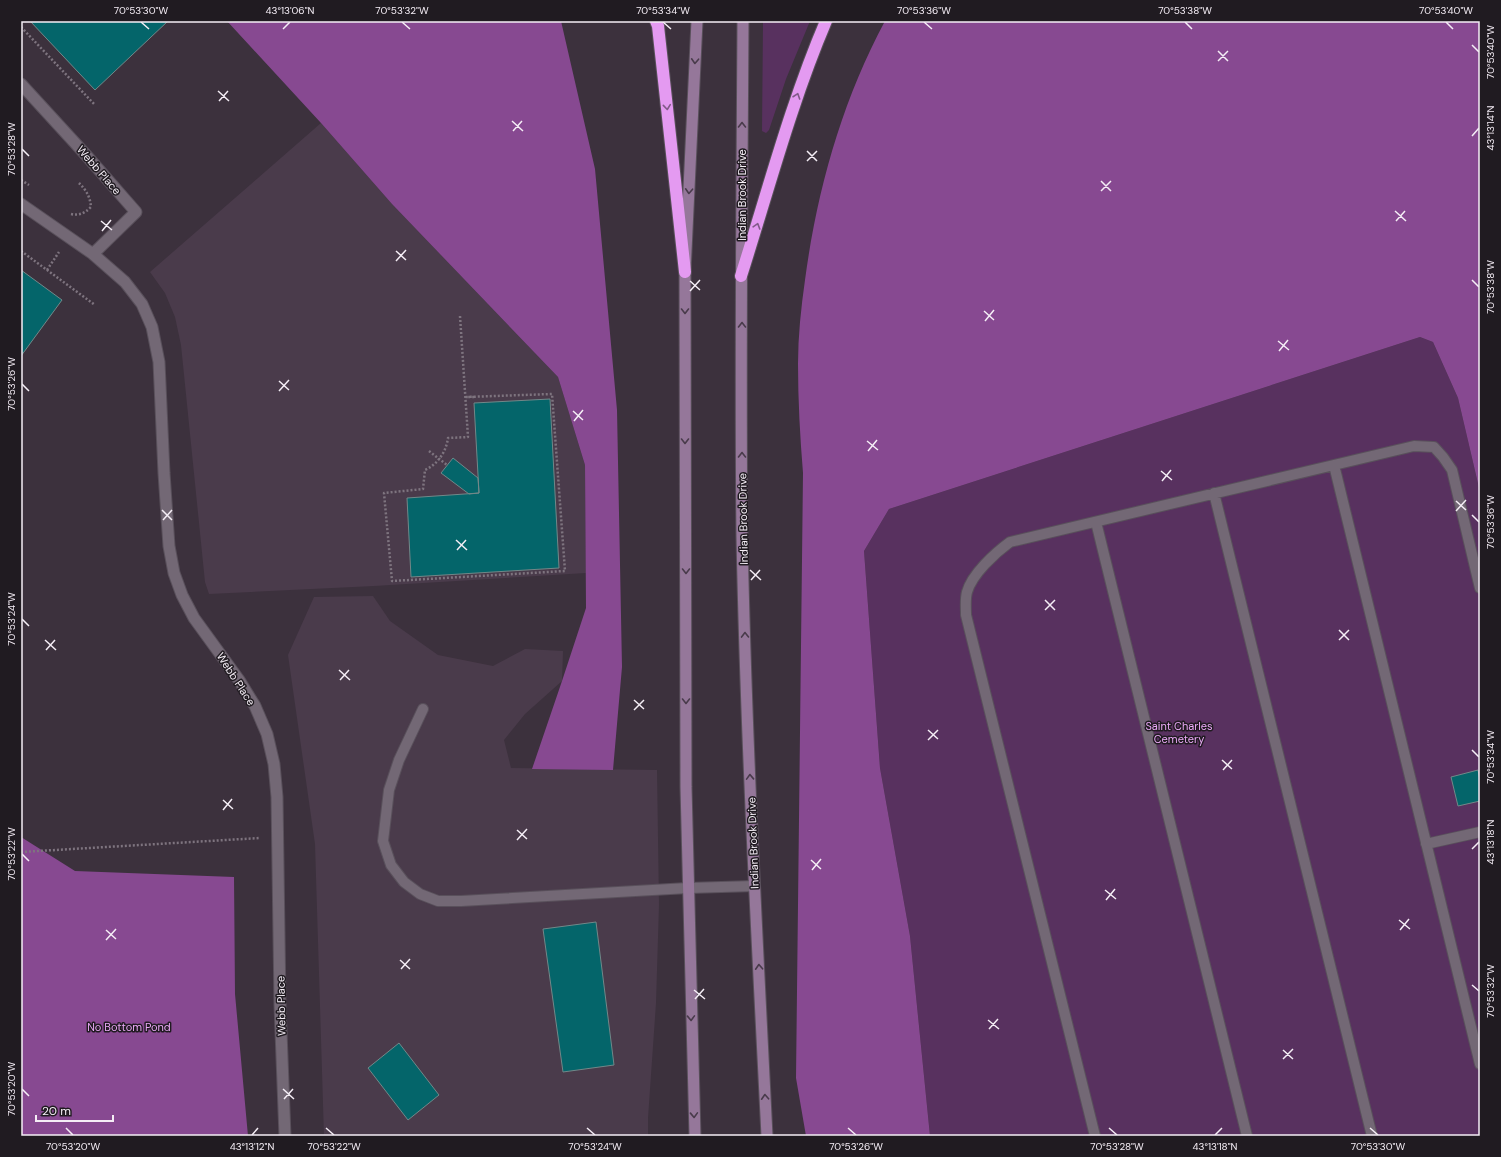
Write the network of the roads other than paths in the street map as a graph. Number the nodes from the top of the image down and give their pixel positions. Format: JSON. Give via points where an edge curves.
{"nodes":[{"id":1,"x":656,"y":21,"type":"edge"},
{"id":2,"x":697,"y":21,"type":"edge"},
{"id":3,"x":743,"y":21,"type":"edge"},
{"id":4,"x":826,"y":21,"type":"edge"},
{"id":5,"x":21,"y":84,"type":"edge"},
{"id":6,"x":21,"y":204,"type":"edge"},
{"id":7,"x":93,"y":254,"type":"junction"},
{"id":8,"x":685,"y":272,"type":"junction"},
{"id":9,"x":741,"y":276,"type":"junction"},
{"id":10,"x":1334,"y":465,"type":"junction"},
{"id":11,"x":1214,"y":493,"type":"junction"},
{"id":12,"x":1096,"y":522,"type":"junction"},
{"id":13,"x":1480,"y":588,"type":"edge"},
{"id":14,"x":423,"y":709,"type":"dead end"},
{"id":15,"x":1480,"y":832,"type":"edge"},
{"id":16,"x":1426,"y":844,"type":"junction"},
{"id":17,"x":755,"y":886,"type":"junction"},
{"id":18,"x":688,"y":888,"type":"junction"},
{"id":19,"x":1480,"y":1064,"type":"edge"},
{"id":20,"x":285,"y":1136,"type":"edge"},
{"id":21,"x":695,"y":1136,"type":"edge"},
{"id":22,"x":767,"y":1136,"type":"edge"},
{"id":23,"x":1096,"y":1136,"type":"edge"},
{"id":24,"x":1247,"y":1136,"type":"edge"},
{"id":25,"x":1372,"y":1136,"type":"edge"}],
"edges":[{"from":1,"to":8,"type":"highway","one_way":true},
{"from":2,"to":8,"type":"main road","one_way":true},
{"from":9,"to":3,"type":"main road","name":"Indian Brook Drive","one_way":true},
{"from":9,"to":4,"type":"highway","one_way":true,"via":[[795,101]]},
{"from":5,"to":7,"type":"street","name":"Webb Place","via":[[136,212]]},
{"from":6,"to":7,"type":"street","name":"Webb Place"},
{"from":7,"to":20,"type":"street","name":"Webb Place","via":[[125,282],[142,304],[152,327],[159,362],[164,481],[169,546],[174,573],[194,618],[255,706],[267,734],[274,764],[277,797]]},
{"from":8,"to":18,"type":"main road","one_way":true},
{"from":17,"to":9,"type":"main road","name":"Indian Brook Drive","one_way":true,"via":[[742,536]]},
{"from":10,"to":11,"type":"lane"},
{"from":10,"to":13,"type":"lane","via":[[1414,446],[1434,447],[1452,470]]},
{"from":10,"to":16,"type":"lane"},
{"from":11,"to":12,"type":"lane"},
{"from":11,"to":25,"type":"lane"},
{"from":12,"to":23,"type":"lane","via":[[1010,542],[978,572],[967,592],[966,614]]},
{"from":12,"to":24,"type":"lane"},
{"from":14,"to":18,"type":"lane","via":[[399,760],[389,790],[382,841],[391,865],[404,882],[420,894],[438,901],[461,901]]},
{"from":15,"to":16,"type":"lane"},
{"from":16,"to":19,"type":"lane"},
{"from":17,"to":18,"type":"lane"},
{"from":22,"to":17,"type":"main road","name":"Indian Brook Drive","one_way":true},
{"from":18,"to":21,"type":"main road","one_way":true}]}
